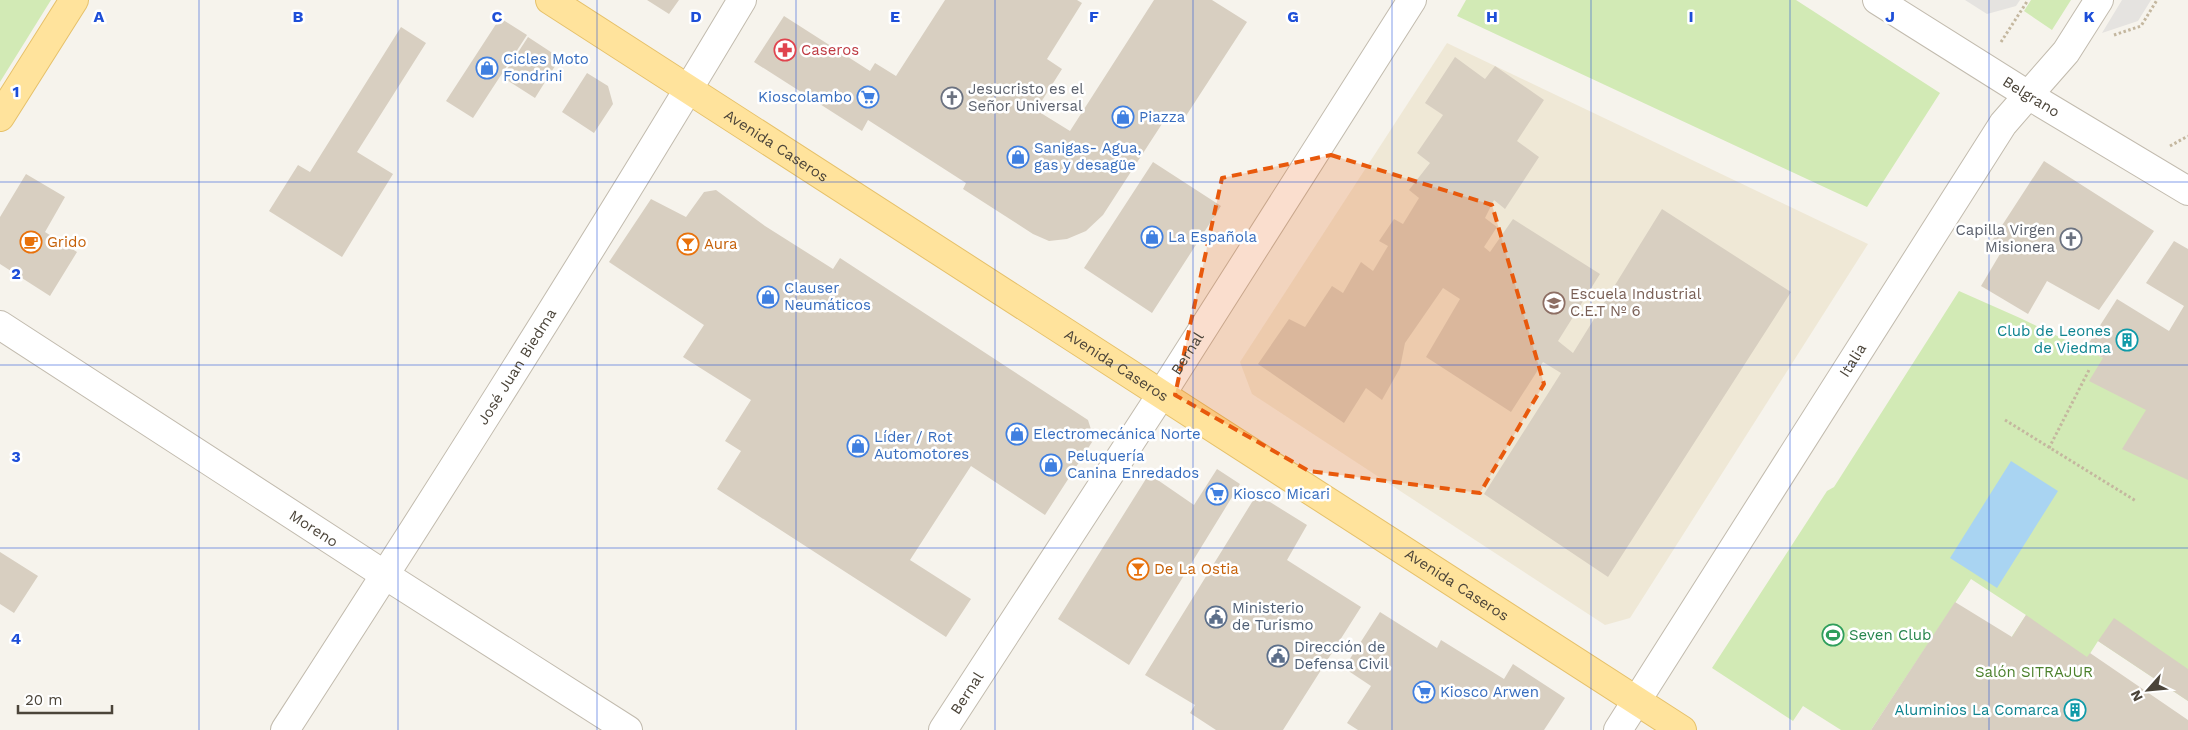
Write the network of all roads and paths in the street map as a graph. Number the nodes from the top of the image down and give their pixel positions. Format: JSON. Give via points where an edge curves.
{"nodes":[{"id":1,"x":74,"y":0,"type":"edge"},
{"id":2,"x":550,"y":0,"type":"edge"},
{"id":3,"x":742,"y":0,"type":"edge"},
{"id":4,"x":1412,"y":0,"type":"edge"},
{"id":5,"x":1877,"y":0,"type":"edge"},
{"id":6,"x":2028,"y":0,"type":"edge"},
{"id":7,"x":2099,"y":0,"type":"edge"},
{"id":8,"x":1984,"y":68,"type":"junction"},
{"id":9,"x":689,"y":89,"type":"junction"},
{"id":10,"x":2028,"y":95,"type":"junction"},
{"id":11,"x":0,"y":117,"type":"edge"},
{"id":12,"x":2188,"y":191,"type":"edge"},
{"id":13,"x":0,"y":325,"type":"edge"},
{"id":14,"x":2089,"y":370,"type":"dead end"},
{"id":15,"x":1161,"y":395,"type":"junction"},
{"id":16,"x":2006,"y":420,"type":"dead end"},
{"id":17,"x":2049,"y":448,"type":"junction"},
{"id":18,"x":2136,"y":501,"type":"dead end"},
{"id":19,"x":385,"y":575,"type":"junction"},
{"id":20,"x":1636,"y":701,"type":"junction"},
{"id":21,"x":285,"y":730,"type":"edge"},
{"id":22,"x":628,"y":730,"type":"edge"},
{"id":23,"x":943,"y":730,"type":"edge"},
{"id":24,"x":1618,"y":730,"type":"edge"},
{"id":25,"x":1682,"y":730,"type":"edge"}],
"edges":[{"from":1,"to":11,"type":"main road"},
{"from":2,"to":9,"type":"main road","name":"Avenida Caseros"},
{"from":3,"to":9,"type":"street","name":"José Juan Biedma"},
{"from":4,"to":15,"type":"street","name":"Bernal"},
{"from":5,"to":8,"type":"street","name":"Belgrano"},
{"from":6,"to":8,"type":"path"},
{"from":7,"to":10,"type":"street","name":"Italia","via":[[2066,52]]},
{"from":8,"to":10,"type":"street","name":"Belgrano"},
{"from":9,"to":15,"type":"main road","name":"Avenida Caseros"},
{"from":9,"to":19,"type":"street","name":"José Juan Biedma"},
{"from":10,"to":12,"type":"street","name":"Belgrano"},
{"from":10,"to":20,"type":"street","name":"Italia","via":[[2003,124]]},
{"from":13,"to":19,"type":"street","name":"Moreno"},
{"from":14,"to":17,"type":"path"},
{"from":15,"to":20,"type":"main road","name":"Avenida Caseros"},
{"from":15,"to":23,"type":"street","name":"Bernal"},
{"from":16,"to":17,"type":"path"},
{"from":17,"to":18,"type":"path"},
{"from":19,"to":21,"type":"street","name":"José Juan Biedma"},
{"from":19,"to":22,"type":"street","name":"Moreno"},
{"from":20,"to":24,"type":"street","name":"Italia"},
{"from":20,"to":25,"type":"main road","name":"Avenida Caseros"}]}
